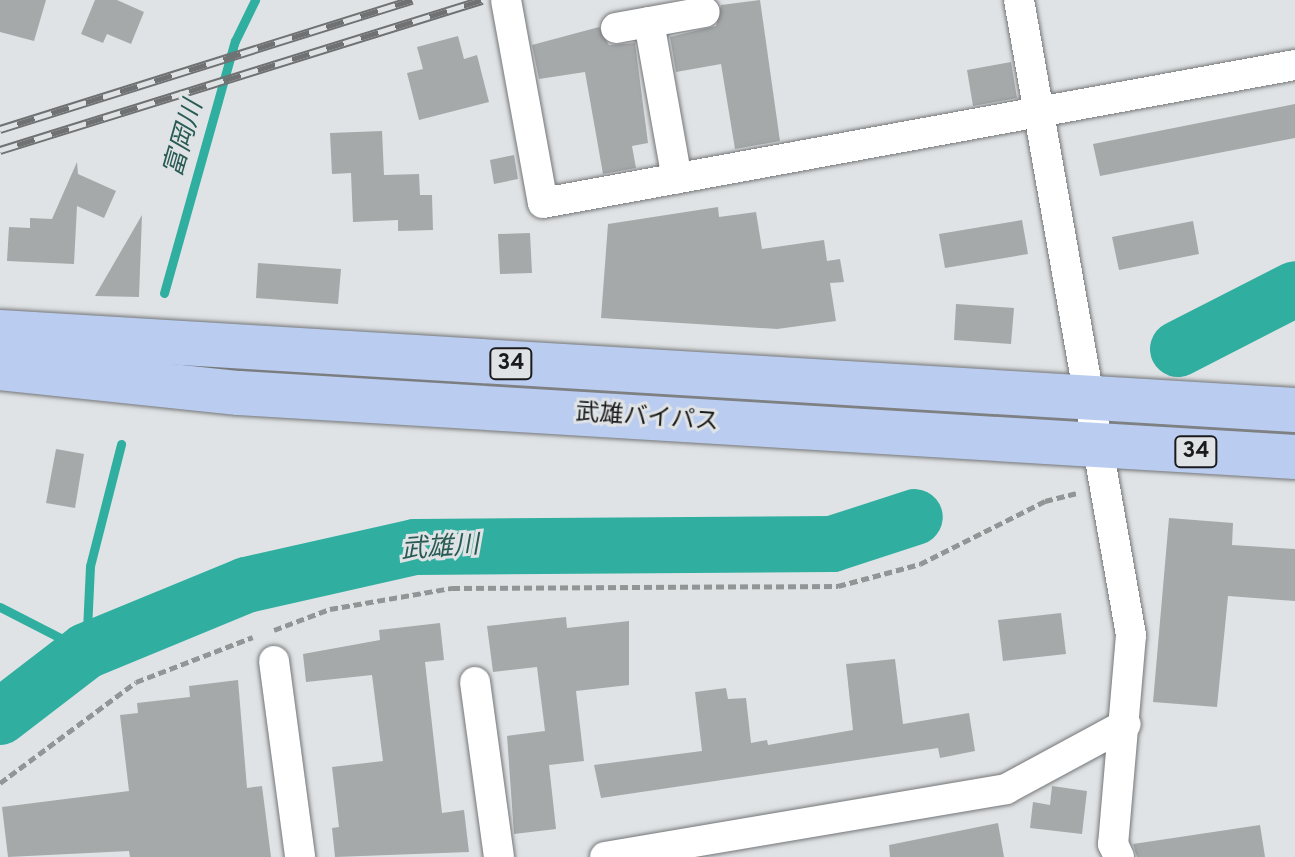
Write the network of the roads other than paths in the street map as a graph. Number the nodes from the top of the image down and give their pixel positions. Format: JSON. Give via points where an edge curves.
{"nodes":[{"id":1,"x":506,"y":0,"type":"edge"},
{"id":2,"x":1019,"y":0,"type":"edge"},
{"id":3,"x":705,"y":12,"type":"dead end"},
{"id":4,"x":649,"y":22,"type":"junction"},
{"id":5,"x":616,"y":28,"type":"dead end"},
{"id":6,"x":1295,"y":65,"type":"edge"},
{"id":7,"x":1035,"y":113,"type":"junction"},
{"id":8,"x":677,"y":179,"type":"junction"},
{"id":9,"x":0,"y":332,"type":"edge"},
{"id":10,"x":0,"y":368,"type":"edge"},
{"id":11,"x":1088,"y":400,"type":"junction"},
{"id":12,"x":1295,"y":410,"type":"edge"},
{"id":13,"x":1295,"y":457,"type":"edge"},
{"id":14,"x":1102,"y":465,"type":"junction"},
{"id":15,"x":274,"y":661,"type":"dead end"},
{"id":16,"x":475,"y":682,"type":"dead end"},
{"id":17,"x":1126,"y":724,"type":"junction"},
{"id":18,"x":300,"y":857,"type":"edge"},
{"id":19,"x":499,"y":857,"type":"edge"},
{"id":20,"x":605,"y":857,"type":"edge"},
{"id":21,"x":1119,"y":857,"type":"edge"}],
"edges":[{"from":1,"to":8,"type":"street","via":[[543,203]]},
{"from":2,"to":7,"type":"street"},
{"from":3,"to":4,"type":"street"},
{"from":4,"to":5,"type":"street"},
{"from":4,"to":8,"type":"street"},
{"from":6,"to":7,"type":"street"},
{"from":7,"to":8,"type":"street"},
{"from":7,"to":11,"type":"street"},
{"from":9,"to":11,"type":"highway","name":"武雄バイパス","number":"34"},
{"from":10,"to":14,"type":"highway","name":"武雄バイパス","number":"34"},
{"from":11,"to":12,"type":"highway","name":"武雄バイパス","number":"34"},
{"from":11,"to":14,"type":"street"},
{"from":13,"to":14,"type":"highway","name":"武雄バイパス","number":"34"},
{"from":14,"to":17,"type":"street","via":[[1131,635]]},
{"from":15,"to":18,"type":"street"},
{"from":16,"to":19,"type":"street"},
{"from":17,"to":20,"type":"street","via":[[1006,789]]},
{"from":17,"to":21,"type":"street","via":[[1113,844]]}]}
